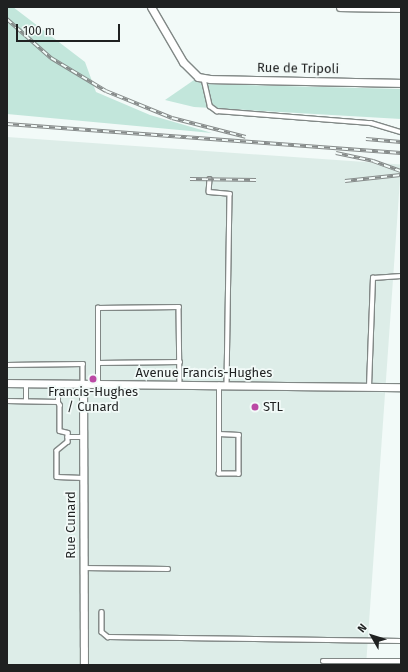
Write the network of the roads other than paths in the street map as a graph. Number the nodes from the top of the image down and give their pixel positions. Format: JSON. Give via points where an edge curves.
{"nodes":[{"id":1,"x":151,"y":7,"type":"edge"},
{"id":2,"x":340,"y":7,"type":"edge"},
{"id":3,"x":401,"y":8,"type":"edge"},
{"id":4,"x":204,"y":78,"type":"junction"},
{"id":5,"x":401,"y":84,"type":"edge"},
{"id":6,"x":401,"y":132,"type":"edge"},
{"id":7,"x":210,"y":179,"type":"dead end"},
{"id":8,"x":401,"y":276,"type":"edge"},
{"id":9,"x":180,"y":362,"type":"junction"},
{"id":10,"x":98,"y":363,"type":"junction"},
{"id":11,"x":7,"y":365,"type":"edge"},
{"id":12,"x":7,"y":383,"type":"edge"},
{"id":13,"x":26,"y":384,"type":"junction"},
{"id":14,"x":58,"y":384,"type":"junction"},
{"id":15,"x":83,"y":384,"type":"junction"},
{"id":16,"x":98,"y":384,"type":"junction"},
{"id":17,"x":180,"y":385,"type":"junction"},
{"id":18,"x":223,"y":385,"type":"junction"},
{"id":19,"x":369,"y":387,"type":"junction"},
{"id":20,"x":401,"y":387,"type":"edge"},
{"id":21,"x":7,"y":401,"type":"edge"},
{"id":22,"x":26,"y":401,"type":"junction"},
{"id":23,"x":58,"y":402,"type":"junction"},
{"id":24,"x":219,"y":434,"type":"junction"},
{"id":25,"x":68,"y":437,"type":"junction"},
{"id":26,"x":83,"y":437,"type":"junction"},
{"id":27,"x":83,"y":478,"type":"junction"},
{"id":28,"x":83,"y":568,"type":"junction"},
{"id":29,"x":168,"y":569,"type":"dead end"},
{"id":30,"x":102,"y":612,"type":"dead end"},
{"id":31,"x":401,"y":641,"type":"edge"},
{"id":32,"x":323,"y":661,"type":"dead end"},
{"id":33,"x":401,"y":661,"type":"edge"},
{"id":34,"x":84,"y":665,"type":"edge"}],
"edges":[{"from":1,"to":4,"type":"street","name":"Rue de Tripoli","via":[[183,62],[195,74]]},
{"from":2,"to":3,"type":"street"},
{"from":4,"to":5,"type":"street","name":"Rue de Tripoli"},
{"from":4,"to":6,"type":"lane","via":[[210,106],[216,111],[371,123]]},
{"from":7,"to":18,"type":"lane","via":[[209,192],[230,194]]},
{"from":8,"to":19,"type":"lane","via":[[373,278]]},
{"from":9,"to":10,"type":"lane"},
{"from":9,"to":10,"type":"lane","via":[[179,307],[98,308]]},
{"from":9,"to":17,"type":"lane"},
{"from":10,"to":16,"type":"lane"},
{"from":11,"to":15,"type":"lane","via":[[83,364]]},
{"from":12,"to":13,"type":"street","name":"Avenue Francis-Hughes"},
{"from":13,"to":14,"type":"street","name":"Avenue Francis-Hughes"},
{"from":13,"to":22,"type":"lane"},
{"from":14,"to":15,"type":"street","name":"Avenue Francis-Hughes"},
{"from":14,"to":23,"type":"lane"},
{"from":15,"to":16,"type":"street","name":"Avenue Francis-Hughes"},
{"from":15,"to":26,"type":"street","name":"Rue Cunard"},
{"from":16,"to":17,"type":"street","name":"Avenue Francis-Hughes"},
{"from":17,"to":18,"type":"street","name":"Avenue Francis-Hughes"},
{"from":18,"to":19,"type":"street","name":"Avenue Francis-Hughes"},
{"from":18,"to":24,"type":"lane"},
{"from":19,"to":20,"type":"street","name":"Avenue Francis-Hughes"},
{"from":21,"to":22,"type":"lane"},
{"from":22,"to":23,"type":"lane"},
{"from":23,"to":25,"type":"lane","via":[[60,431],[68,433]]},
{"from":24,"to":24,"type":"lane","via":[[219,474],[239,474],[239,434]]},
{"from":25,"to":26,"type":"lane"},
{"from":25,"to":27,"type":"lane","via":[[68,442],[57,450],[57,478]]},
{"from":26,"to":27,"type":"street","name":"Rue Cunard"},
{"from":27,"to":28,"type":"street","name":"Rue Cunard"},
{"from":28,"to":29,"type":"lane"},
{"from":28,"to":34,"type":"street","name":"Rue Cunard"},
{"from":30,"to":31,"type":"lane","via":[[102,632],[108,637]]},
{"from":32,"to":33,"type":"lane"}]}
